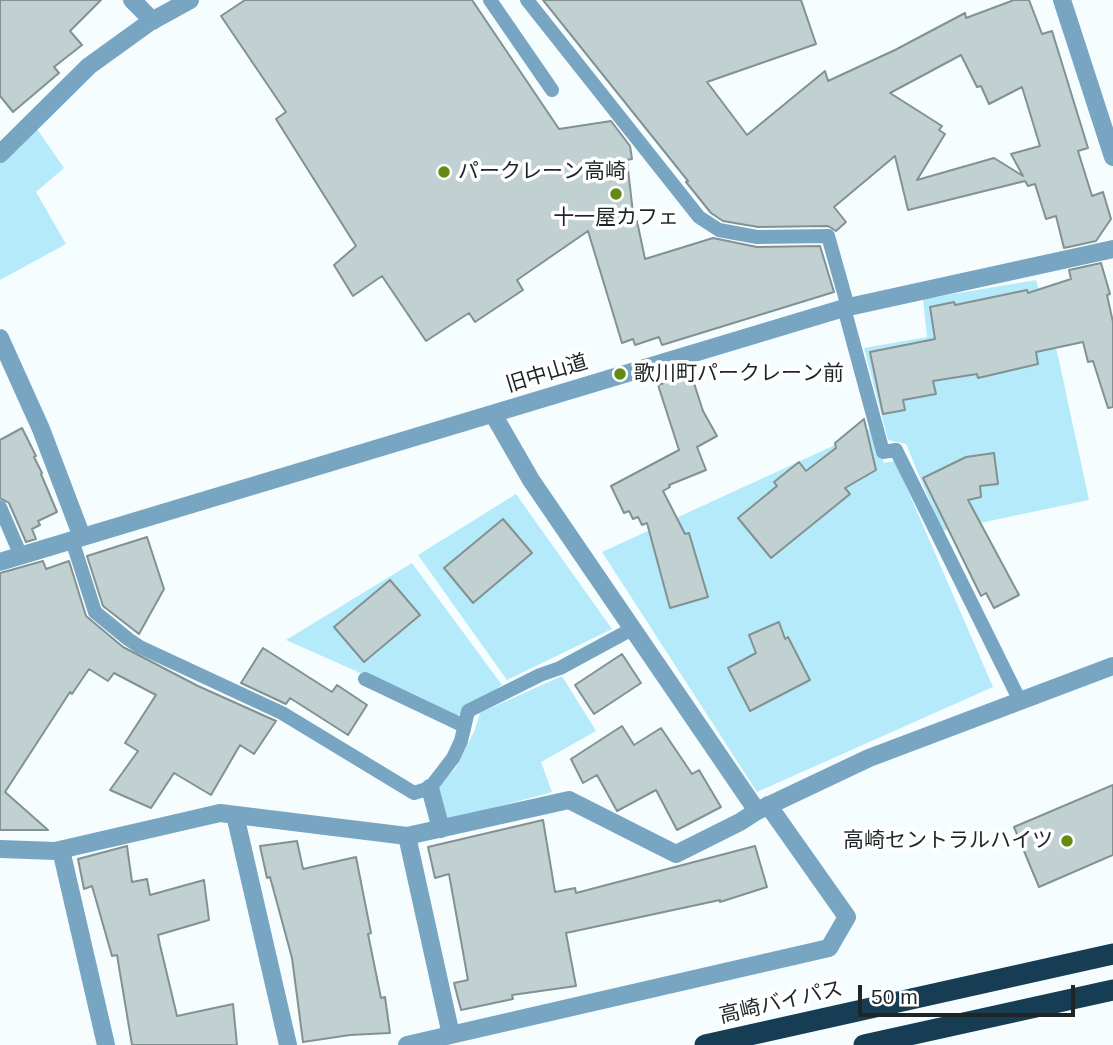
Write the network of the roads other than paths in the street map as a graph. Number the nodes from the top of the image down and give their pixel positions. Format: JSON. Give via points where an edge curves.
{"nodes":[{"id":1,"x":132,"y":0,"type":"edge"},
{"id":2,"x":190,"y":0,"type":"edge"},
{"id":3,"x":490,"y":0,"type":"edge"},
{"id":4,"x":527,"y":0,"type":"edge"},
{"id":5,"x":1062,"y":0,"type":"edge"},
{"id":6,"x":153,"y":21,"type":"junction"},
{"id":7,"x":552,"y":90,"type":"dead end"},
{"id":8,"x":4,"y":142,"type":"edge"},
{"id":9,"x":1113,"y":157,"type":"edge"},
{"id":10,"x":1113,"y":249,"type":"edge"},
{"id":11,"x":846,"y":308,"type":"junction"},
{"id":12,"x":0,"y":338,"type":"edge"},
{"id":13,"x":493,"y":414,"type":"junction"},
{"id":14,"x":0,"y":507,"type":"edge"},
{"id":15,"x":77,"y":539,"type":"junction"},
{"id":16,"x":21,"y":556,"type":"junction"},
{"id":17,"x":0,"y":562,"type":"edge"},
{"id":18,"x":632,"y":629,"type":"junction"},
{"id":19,"x":1113,"y":666,"type":"edge"},
{"id":20,"x":365,"y":679,"type":"dead end"},
{"id":21,"x":1020,"y":701,"type":"junction"},
{"id":22,"x":464,"y":726,"type":"junction"},
{"id":23,"x":430,"y":788,"type":"junction"},
{"id":24,"x":763,"y":808,"type":"junction"},
{"id":25,"x":235,"y":815,"type":"junction"},
{"id":26,"x":441,"y":829,"type":"junction"},
{"id":27,"x":407,"y":836,"type":"junction"},
{"id":28,"x":0,"y":849,"type":"edge"},
{"id":29,"x":61,"y":850,"type":"junction"},
{"id":30,"x":1113,"y":954,"type":"edge"},
{"id":31,"x":1113,"y":990,"type":"edge"},
{"id":32,"x":452,"y":1035,"type":"junction"},
{"id":33,"x":106,"y":1045,"type":"edge"},
{"id":34,"x":288,"y":1045,"type":"edge"},
{"id":35,"x":407,"y":1045,"type":"edge"},
{"id":36,"x":705,"y":1045,"type":"edge"},
{"id":37,"x":864,"y":1045,"type":"edge"}],
"edges":[{"from":1,"to":6,"type":"street"},
{"from":2,"to":6,"type":"street"},
{"from":3,"to":7,"type":"lane"},
{"from":4,"to":11,"type":"lane","via":[[699,217],[719,230],[757,237],[828,236]]},
{"from":5,"to":9,"type":"street"},
{"from":6,"to":8,"type":"street","via":[[89,66]]},
{"from":10,"to":11,"type":"street","name":"旧中山道"},
{"from":11,"to":13,"type":"street","name":"旧中山道"},
{"from":11,"to":21,"type":"lane","via":[[883,452],[896,450]]},
{"from":12,"to":15,"type":"street","via":[[41,429]]},
{"from":13,"to":15,"type":"street","name":"旧中山道"},
{"from":13,"to":18,"type":"street","via":[[531,480]]},
{"from":14,"to":16,"type":"lane"},
{"from":15,"to":16,"type":"street","name":"旧中山道"},
{"from":15,"to":23,"type":"lane","via":[[95,612],[128,639],[282,713],[403,788],[414,793]]},
{"from":16,"to":17,"type":"street","name":"旧中山道"},
{"from":18,"to":22,"type":"lane","via":[[468,711]]},
{"from":18,"to":24,"type":"street"},
{"from":19,"to":21,"type":"street"},
{"from":20,"to":22,"type":"lane"},
{"from":21,"to":24,"type":"street","via":[[869,758]]},
{"from":22,"to":23,"type":"lane","via":[[453,758]]},
{"from":23,"to":26,"type":"street"},
{"from":24,"to":26,"type":"street","via":[[676,854],[569,800]]},
{"from":24,"to":32,"type":"street","via":[[847,917],[829,948]]},
{"from":25,"to":27,"type":"street"},
{"from":25,"to":29,"type":"street","via":[[220,813]]},
{"from":25,"to":34,"type":"street"},
{"from":26,"to":27,"type":"street"},
{"from":27,"to":32,"type":"street"},
{"from":28,"to":29,"type":"street"},
{"from":29,"to":33,"type":"street"},
{"from":30,"to":36,"type":"highway","name":"高崎バイパス"},
{"from":31,"to":37,"type":"highway"},
{"from":32,"to":35,"type":"street"}]}
